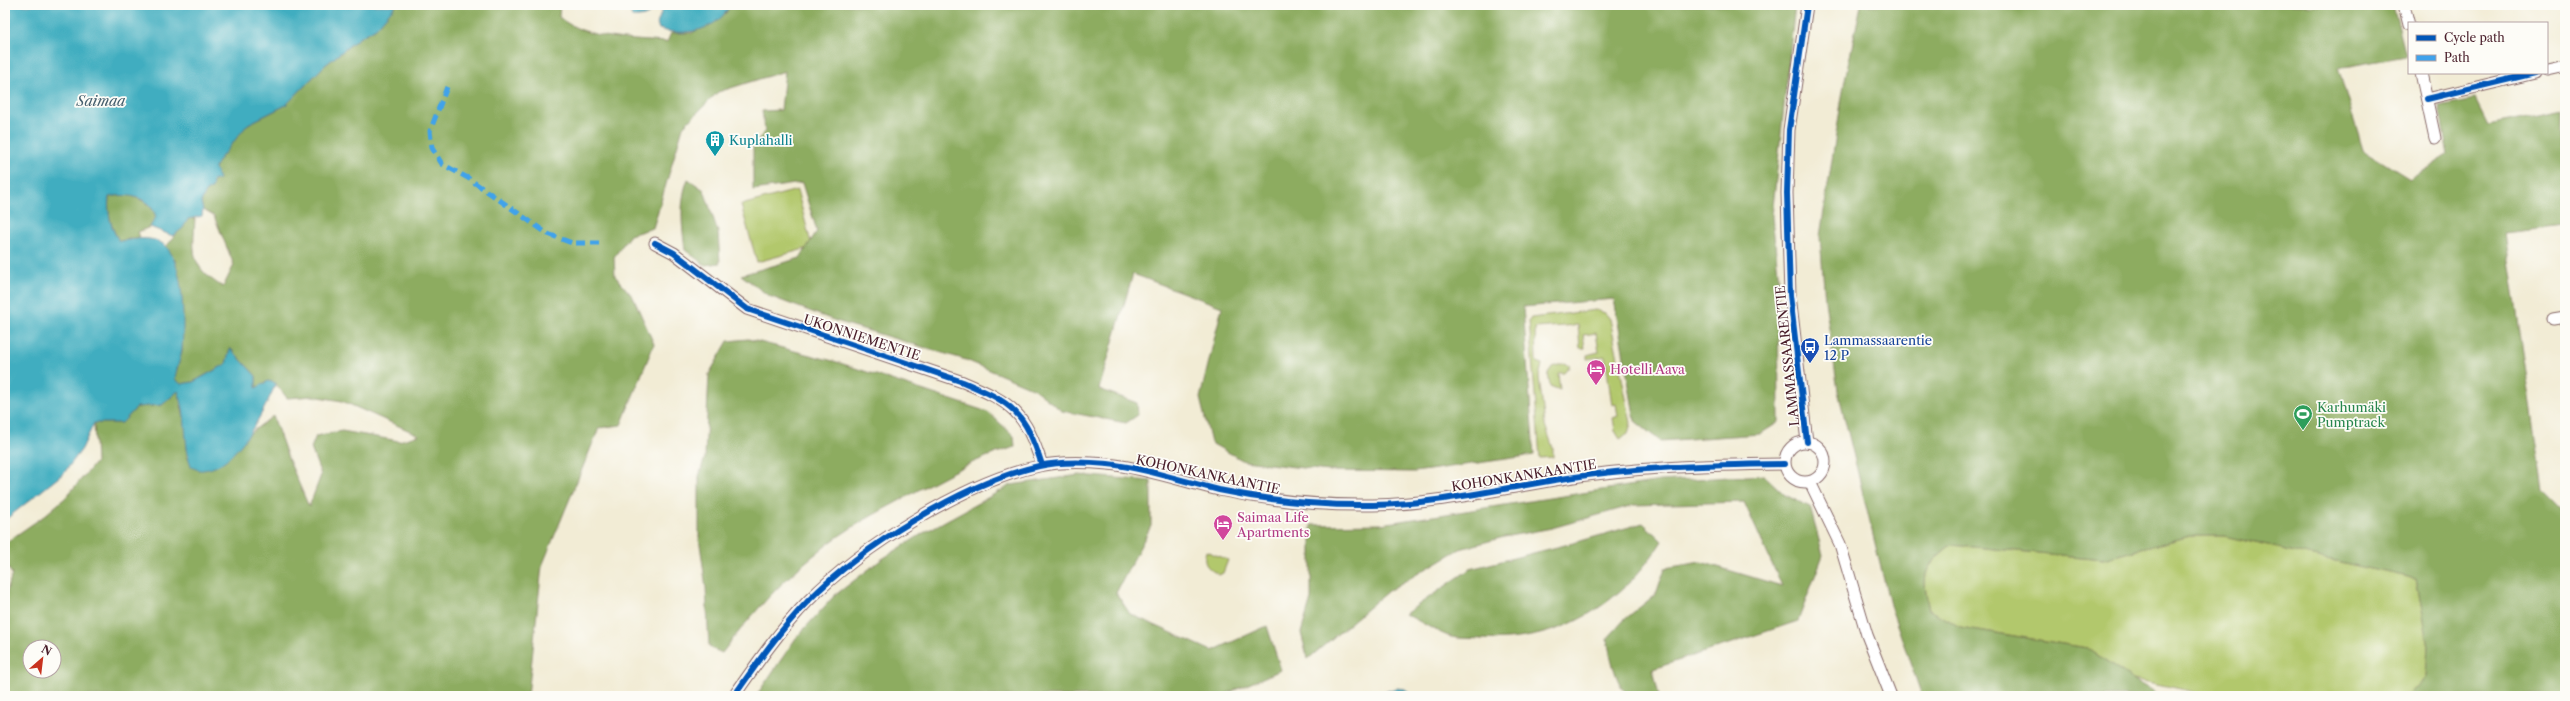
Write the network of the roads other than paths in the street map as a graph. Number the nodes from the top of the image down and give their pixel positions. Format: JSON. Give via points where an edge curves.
{"nodes":[{"id":1,"x":1806,"y":5,"type":"edge"},
{"id":2,"x":2404,"y":5,"type":"edge"},
{"id":3,"x":2408,"y":22,"type":"edge"},
{"id":4,"x":2565,"y":66,"type":"edge"},
{"id":5,"x":2548,"y":70,"type":"edge"},
{"id":6,"x":2421,"y":74,"type":"edge"},
{"id":7,"x":2531,"y":74,"type":"edge"},
{"id":8,"x":2427,"y":99,"type":"junction"},
{"id":9,"x":2435,"y":138,"type":"dead end"},
{"id":10,"x":655,"y":244,"type":"dead end"},
{"id":11,"x":2565,"y":317,"type":"edge"},
{"id":12,"x":2553,"y":319,"type":"dead end"},
{"id":13,"x":1808,"y":442,"type":"junction"},
{"id":14,"x":1784,"y":464,"type":"junction"},
{"id":15,"x":1042,"y":465,"type":"junction"},
{"id":16,"x":1810,"y":482,"type":"junction"},
{"id":17,"x":734,"y":696,"type":"edge"},
{"id":18,"x":1891,"y":696,"type":"edge"}],
"edges":[{"from":1,"to":13,"type":"street","name":"LAMMASSAARENTIE","via":[[1789,130],[1787,193],[1790,296]]},
{"from":2,"to":3,"type":"street"},
{"from":4,"to":5,"type":"street"},
{"from":6,"to":8,"type":"street"},
{"from":7,"to":8,"type":"street"},
{"from":8,"to":9,"type":"street"},
{"from":10,"to":15,"type":"street","name":"UKONNIEMENTIE","via":[[674,252],[747,310],[963,382],[997,396],[1013,408],[1026,424]]},
{"from":11,"to":12,"type":"street"},
{"from":13,"to":14,"type":"street","via":[[1793,445],[1785,456]]},
{"from":13,"to":16,"type":"street","via":[[1821,450],[1825,465],[1822,472]]},
{"from":14,"to":15,"type":"street","name":"KOHONKANKAANTIE","via":[[1713,465],[1611,472],[1434,501],[1376,505],[1315,504],[1260,498],[1109,464],[1074,462]]},
{"from":14,"to":16,"type":"street","via":[[1793,479]]},
{"from":15,"to":17,"type":"street","name":"KOHONKANKAANTIE","via":[[990,481],[955,498],[853,562],[810,600],[783,629]]},
{"from":16,"to":18,"type":"street","via":[[1840,544],[1867,635]]}]}
